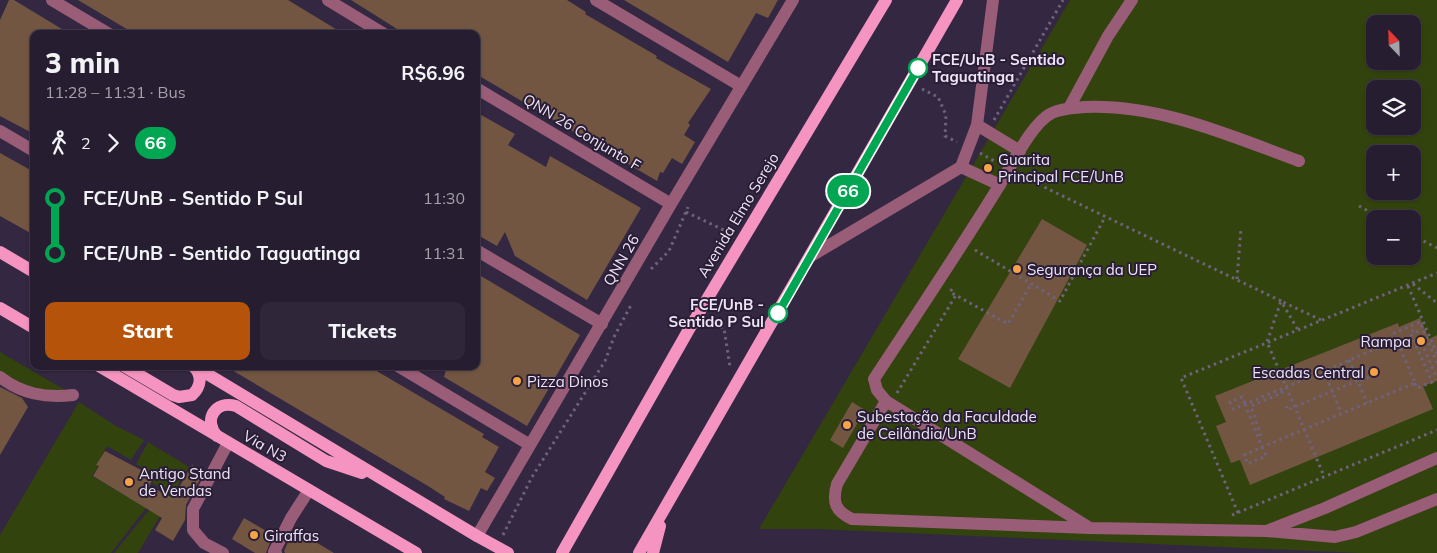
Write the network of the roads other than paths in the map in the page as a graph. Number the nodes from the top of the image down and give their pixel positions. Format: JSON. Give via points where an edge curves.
{"nodes":[{"id":1,"x":52,"y":0,"type":"edge"},
{"id":2,"x":328,"y":0,"type":"edge"},
{"id":3,"x":596,"y":0,"type":"edge"},
{"id":4,"x":793,"y":0,"type":"edge"},
{"id":5,"x":886,"y":0,"type":"edge"},
{"id":6,"x":957,"y":0,"type":"edge"},
{"id":7,"x":993,"y":0,"type":"edge"},
{"id":8,"x":1132,"y":0,"type":"edge"},
{"id":9,"x":102,"y":30,"type":"edge"},
{"id":10,"x":377,"y":30,"type":"edge"},
{"id":11,"x":741,"y":86,"type":"junction"},
{"id":12,"x":480,"y":90,"type":"edge"},
{"id":13,"x":1069,"y":108,"type":"junction"},
{"id":14,"x":982,"y":128,"type":"junction"},
{"id":15,"x":0,"y":131,"type":"edge"},
{"id":16,"x":30,"y":149,"type":"edge"},
{"id":17,"x":1020,"y":151,"type":"junction"},
{"id":18,"x":1300,"y":161,"type":"dead end"},
{"id":19,"x":961,"y":167,"type":"junction"},
{"id":20,"x":1000,"y":185,"type":"junction"},
{"id":21,"x":672,"y":204,"type":"junction"},
{"id":22,"x":0,"y":252,"type":"edge"},
{"id":23,"x":480,"y":252,"type":"edge"},
{"id":24,"x":811,"y":256,"type":"junction"},
{"id":25,"x":30,"y":270,"type":"edge"},
{"id":26,"x":0,"y":307,"type":"edge"},
{"id":27,"x":30,"y":318,"type":"edge"},
{"id":28,"x":602,"y":324,"type":"junction"},
{"id":29,"x":30,"y":326,"type":"edge"},
{"id":30,"x":106,"y":370,"type":"edge"},
{"id":31,"x":131,"y":370,"type":"edge"},
{"id":32,"x":196,"y":370,"type":"edge"},
{"id":33,"x":200,"y":370,"type":"edge"},
{"id":34,"x":405,"y":370,"type":"edge"},
{"id":35,"x":0,"y":377,"type":"edge"},
{"id":36,"x":73,"y":395,"type":"dead end"},
{"id":37,"x":890,"y":399,"type":"junction"},
{"id":38,"x":223,"y":440,"type":"junction"},
{"id":39,"x":530,"y":445,"type":"junction"},
{"id":40,"x":1437,"y":458,"type":"edge"},
{"id":41,"x":386,"y":481,"type":"junction"},
{"id":42,"x":309,"y":490,"type":"junction"},
{"id":43,"x":1437,"y":499,"type":"edge"},
{"id":44,"x":663,"y":514,"type":"junction"},
{"id":45,"x":1090,"y":528,"type":"junction"},
{"id":46,"x":1266,"y":531,"type":"junction"},
{"id":47,"x":477,"y":536,"type":"junction"},
{"id":48,"x":223,"y":553,"type":"edge"},
{"id":49,"x":276,"y":553,"type":"edge"},
{"id":50,"x":416,"y":553,"type":"edge"},
{"id":51,"x":508,"y":553,"type":"edge"},
{"id":52,"x":562,"y":553,"type":"edge"},
{"id":53,"x":639,"y":553,"type":"edge"},
{"id":54,"x":653,"y":553,"type":"edge"}],
"edges":[{"from":1,"to":9,"type":"street"},
{"from":2,"to":10,"type":"street"},
{"from":3,"to":11,"type":"street"},
{"from":4,"to":11,"type":"street","name":"QNN 26"},
{"from":5,"to":52,"type":"main road","name":"Avenida Elmo Serejo","via":[[688,331]]},
{"from":6,"to":24,"type":"main road"},
{"from":7,"to":14,"type":"street"},
{"from":8,"to":13,"type":"street","via":[[1108,36]]},
{"from":11,"to":21,"type":"street","name":"QNN 26"},
{"from":12,"to":21,"type":"street","name":"QNN 26 Conjunto F"},
{"from":13,"to":17,"type":"street","via":[[1053,112],[1042,120]]},
{"from":13,"to":18,"type":"street","via":[[1109,106],[1166,115]]},
{"from":14,"to":17,"type":"street"},
{"from":14,"to":19,"type":"street"},
{"from":15,"to":16,"type":"street"},
{"from":17,"to":20,"type":"street"},
{"from":19,"to":20,"type":"street"},
{"from":19,"to":24,"type":"street"},
{"from":20,"to":37,"type":"street","via":[[874,379],[877,390]]},
{"from":21,"to":28,"type":"street","name":"QNN 26"},
{"from":22,"to":25,"type":"main road"},
{"from":23,"to":28,"type":"street"},
{"from":24,"to":44,"type":"main road"},
{"from":26,"to":27,"type":"main road"},
{"from":26,"to":29,"type":"main road"},
{"from":28,"to":39,"type":"street","name":"QNN 26"},
{"from":30,"to":38,"type":"main road","name":"Via N3"},
{"from":31,"to":32,"type":"main road","via":[[179,397],[192,395],[199,386]]},
{"from":33,"to":41,"type":"main road"},
{"from":34,"to":39,"type":"street"},
{"from":35,"to":36,"type":"street","via":[[34,394]]},
{"from":37,"to":45,"type":"street"},
{"from":37,"to":45,"type":"street","via":[[837,484],[836,507],[845,515],[852,519]]},
{"from":38,"to":41,"type":"main road","via":[[211,426],[212,415],[220,406],[231,404],[326,461]]},
{"from":38,"to":42,"type":"main road","name":"Via N3"},
{"from":38,"to":48,"type":"street","via":[[193,509],[193,530],[204,543]]},
{"from":39,"to":47,"type":"street","name":"QNN 26"},
{"from":40,"to":46,"type":"street"},
{"from":41,"to":47,"type":"main road"},
{"from":42,"to":49,"type":"street","via":[[291,518]]},
{"from":42,"to":50,"type":"main road","name":"Via N3"},
{"from":43,"to":46,"type":"street","via":[[1347,535],[1327,537]]},
{"from":44,"to":53,"type":"main road"},
{"from":44,"to":54,"type":"main road"},
{"from":45,"to":46,"type":"street"},
{"from":47,"to":51,"type":"main road"}]}
